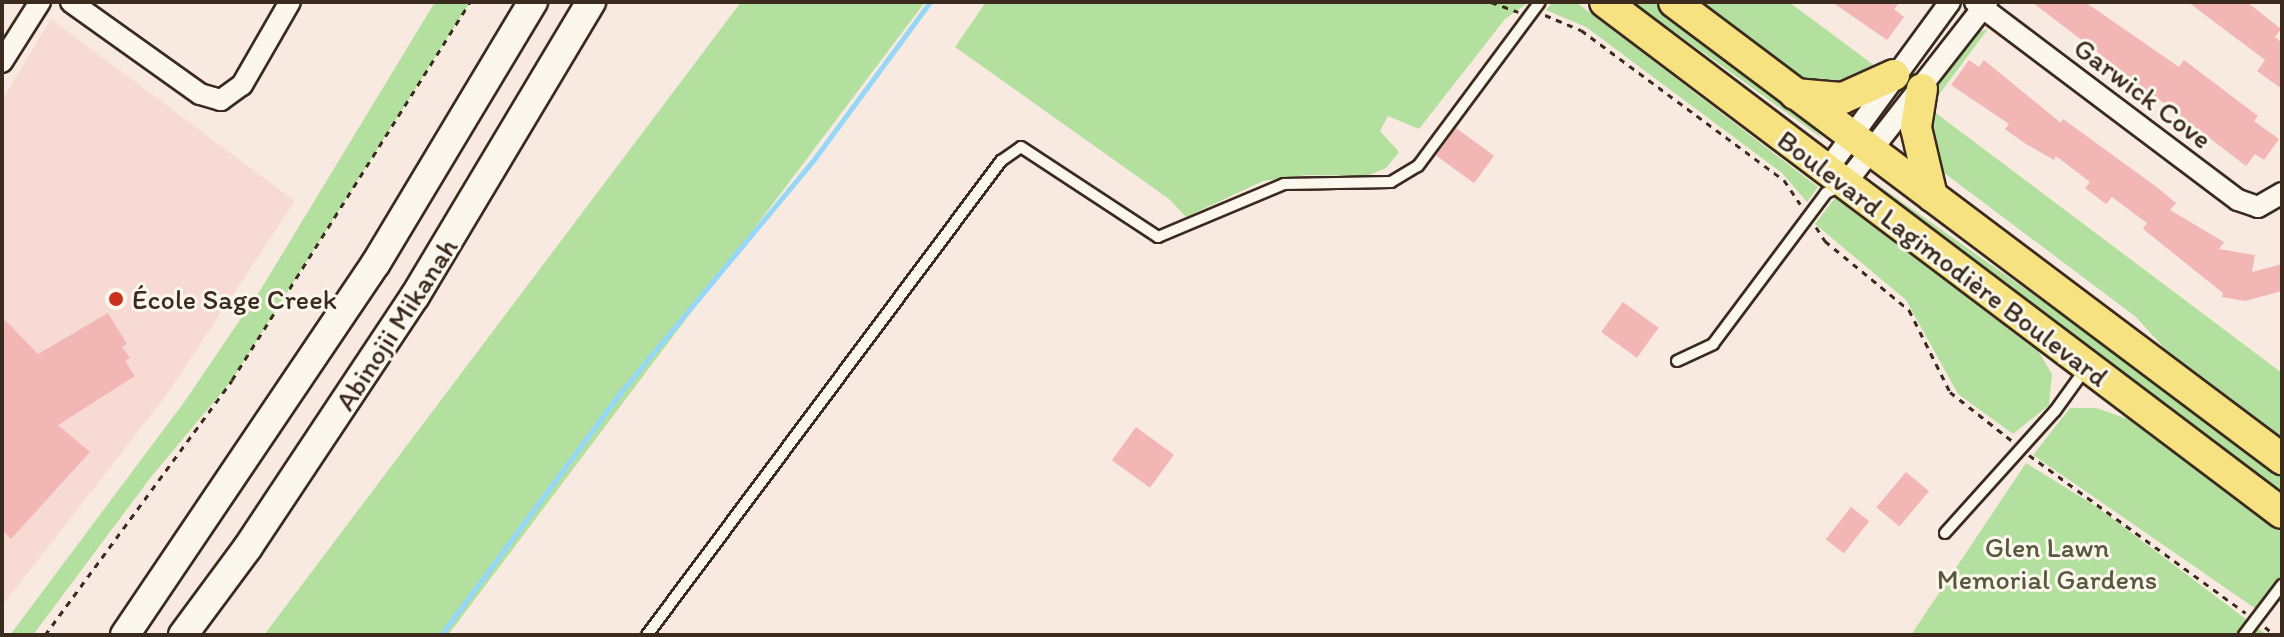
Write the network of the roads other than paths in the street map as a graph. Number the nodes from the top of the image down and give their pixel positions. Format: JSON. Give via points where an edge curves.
{"nodes":[{"id":1,"x":40,"y":2,"type":"edge"},
{"id":2,"x":71,"y":2,"type":"edge"},
{"id":3,"x":533,"y":2,"type":"edge"},
{"id":4,"x":591,"y":2,"type":"edge"},
{"id":5,"x":1540,"y":2,"type":"edge"},
{"id":6,"x":1605,"y":2,"type":"edge"},
{"id":7,"x":1674,"y":2,"type":"edge"},
{"id":8,"x":1950,"y":2,"type":"edge"},
{"id":9,"x":1981,"y":4,"type":"edge"},
{"id":10,"x":283,"y":5,"type":"edge"},
{"id":11,"x":2,"y":62,"type":"edge"},
{"id":12,"x":1894,"y":75,"type":"junction"},
{"id":13,"x":1922,"y":89,"type":"junction"},
{"id":14,"x":1795,"y":94,"type":"junction"},
{"id":15,"x":1862,"y":143,"type":"junction"},
{"id":16,"x":1833,"y":182,"type":"junction"},
{"id":17,"x":2282,"y":193,"type":"edge"},
{"id":18,"x":1932,"y":196,"type":"junction"},
{"id":19,"x":1677,"y":361,"type":"dead end"},
{"id":20,"x":2087,"y":366,"type":"junction"},
{"id":21,"x":2282,"y":459,"type":"edge"},
{"id":22,"x":2282,"y":513,"type":"edge"},
{"id":23,"x":1945,"y":533,"type":"dead end"},
{"id":24,"x":2282,"y":585,"type":"edge"},
{"id":25,"x":125,"y":635,"type":"edge"},
{"id":26,"x":183,"y":635,"type":"edge"},
{"id":27,"x":647,"y":635,"type":"edge"},
{"id":28,"x":2244,"y":635,"type":"edge"}],
"edges":[{"from":1,"to":11,"type":"street"},
{"from":2,"to":10,"type":"street","via":[[200,94],[221,100],[242,85]]},
{"from":3,"to":25,"type":"street","name":"Abinojii Mikanah","via":[[376,263]]},
{"from":4,"to":26,"type":"street","name":"Abinojii Mikanah","via":[[407,309]]},
{"from":5,"to":27,"type":"lane","via":[[1418,166],[1391,182],[1284,184],[1158,237],[1021,147],[992,173]]},
{"from":6,"to":16,"type":"main road","name":"Boulevard Lagimodière Boulevard"},
{"from":7,"to":14,"type":"main road","name":"Boulevard Lagimodière Boulevard"},
{"from":8,"to":12,"type":"street"},
{"from":9,"to":13,"type":"street"},
{"from":9,"to":17,"type":"street","name":"Garwick Cove","via":[[2238,200],[2258,207]]},
{"from":12,"to":14,"type":"main road","via":[[1843,98]]},
{"from":12,"to":15,"type":"street"},
{"from":13,"to":15,"type":"street"},
{"from":13,"to":18,"type":"main road","via":[[1916,139]]},
{"from":14,"to":15,"type":"main road","name":"Boulevard Lagimodière Boulevard"},
{"from":15,"to":16,"type":"street"},
{"from":15,"to":18,"type":"main road","name":"Boulevard Lagimodière Boulevard"},
{"from":16,"to":19,"type":"lane","via":[[1713,344]]},
{"from":16,"to":20,"type":"main road","name":"Boulevard Lagimodière Boulevard"},
{"from":18,"to":21,"type":"main road","name":"Boulevard Lagimodière Boulevard"},
{"from":20,"to":22,"type":"main road","name":"Boulevard Lagimodière Boulevard"},
{"from":20,"to":23,"type":"lane"},
{"from":24,"to":28,"type":"lane"}]}
